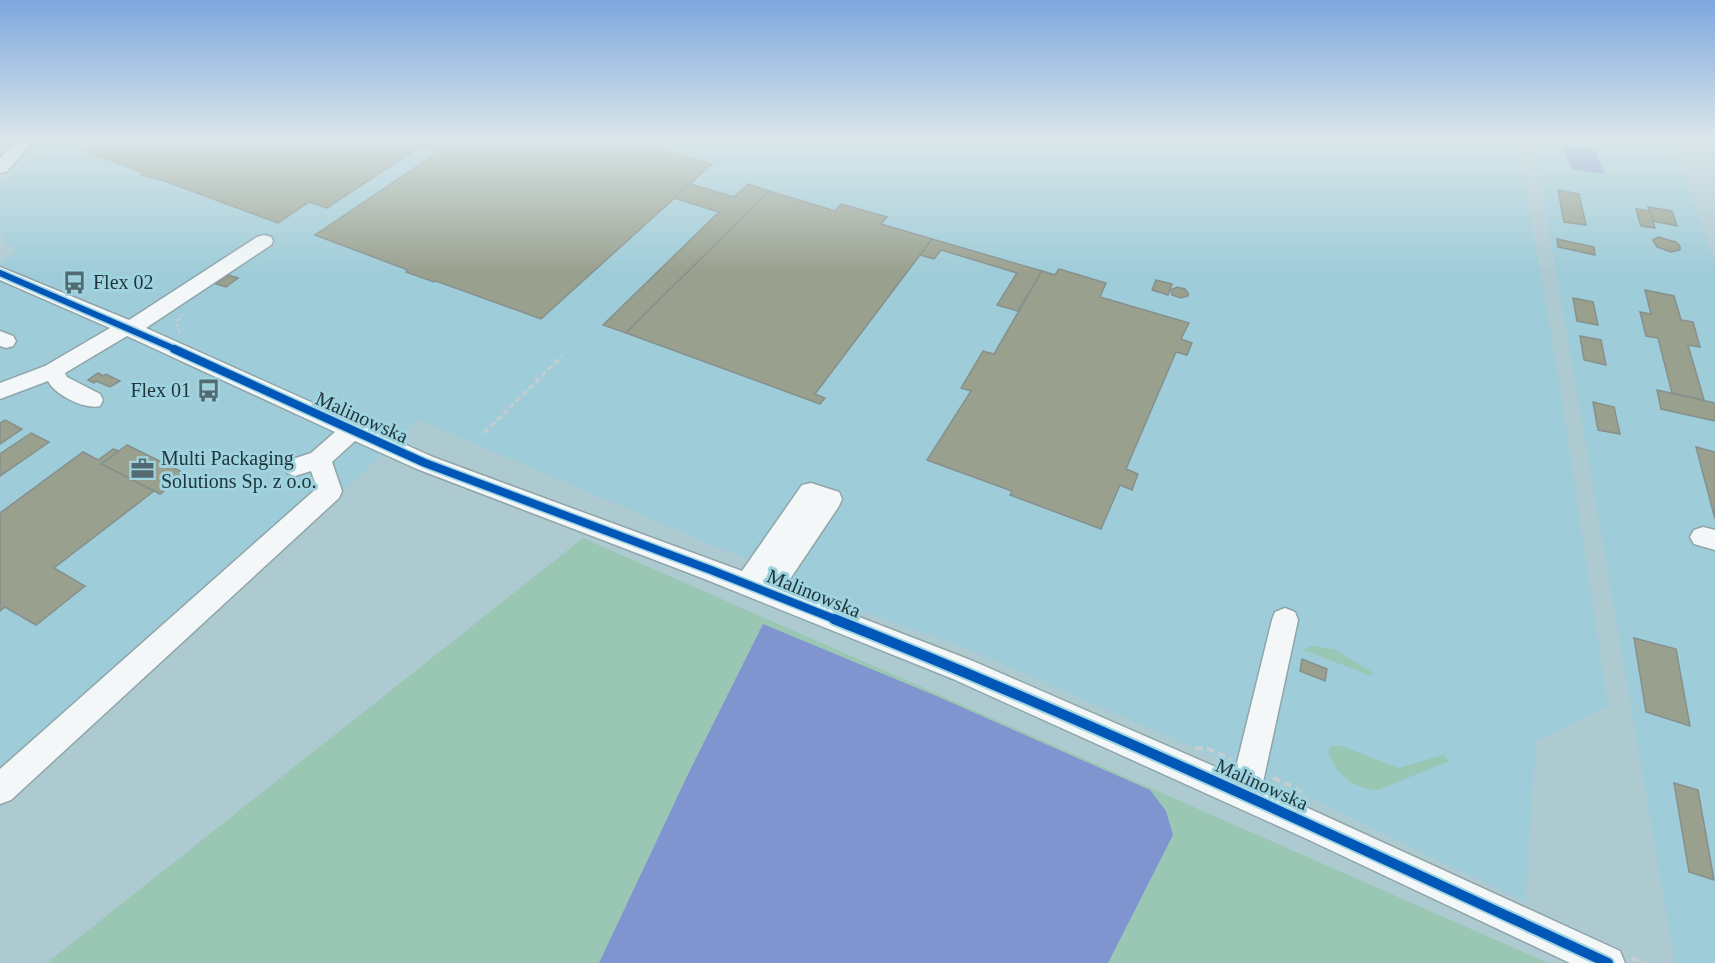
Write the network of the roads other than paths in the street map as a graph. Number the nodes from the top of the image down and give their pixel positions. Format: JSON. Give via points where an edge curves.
{"nodes":[{"id":1,"x":264,"y":241,"type":"dead end"},
{"id":2,"x":0,"y":273,"type":"edge"},
{"id":3,"x":128,"y":328,"type":"junction"},
{"id":4,"x":53,"y":371,"type":"junction"},
{"id":5,"x":0,"y":391,"type":"edge"},
{"id":6,"x":92,"y":400,"type":"dead end"},
{"id":7,"x":351,"y":431,"type":"junction"},
{"id":8,"x":801,"y":524,"type":"dead end"},
{"id":9,"x":757,"y":588,"type":"junction"},
{"id":10,"x":1285,"y":620,"type":"dead end"},
{"id":11,"x":0,"y":789,"type":"edge"},
{"id":12,"x":1245,"y":794,"type":"junction"},
{"id":13,"x":1608,"y":963,"type":"edge"}],
"edges":[{"from":1,"to":3,"type":"street"},
{"from":2,"to":3,"type":"street","name":"Malinowska"},
{"from":3,"to":4,"type":"street"},
{"from":3,"to":7,"type":"street","name":"Malinowska"},
{"from":4,"to":5,"type":"street"},
{"from":4,"to":6,"type":"street","via":[[59,382]]},
{"from":7,"to":9,"type":"street","name":"Malinowska","via":[[473,483]]},
{"from":7,"to":11,"type":"street","via":[[307,464],[330,490]]},
{"from":8,"to":9,"type":"street"},
{"from":9,"to":12,"type":"street","name":"Malinowska","via":[[963,670]]},
{"from":10,"to":12,"type":"street"},
{"from":12,"to":13,"type":"street","name":"Malinowska"}]}
